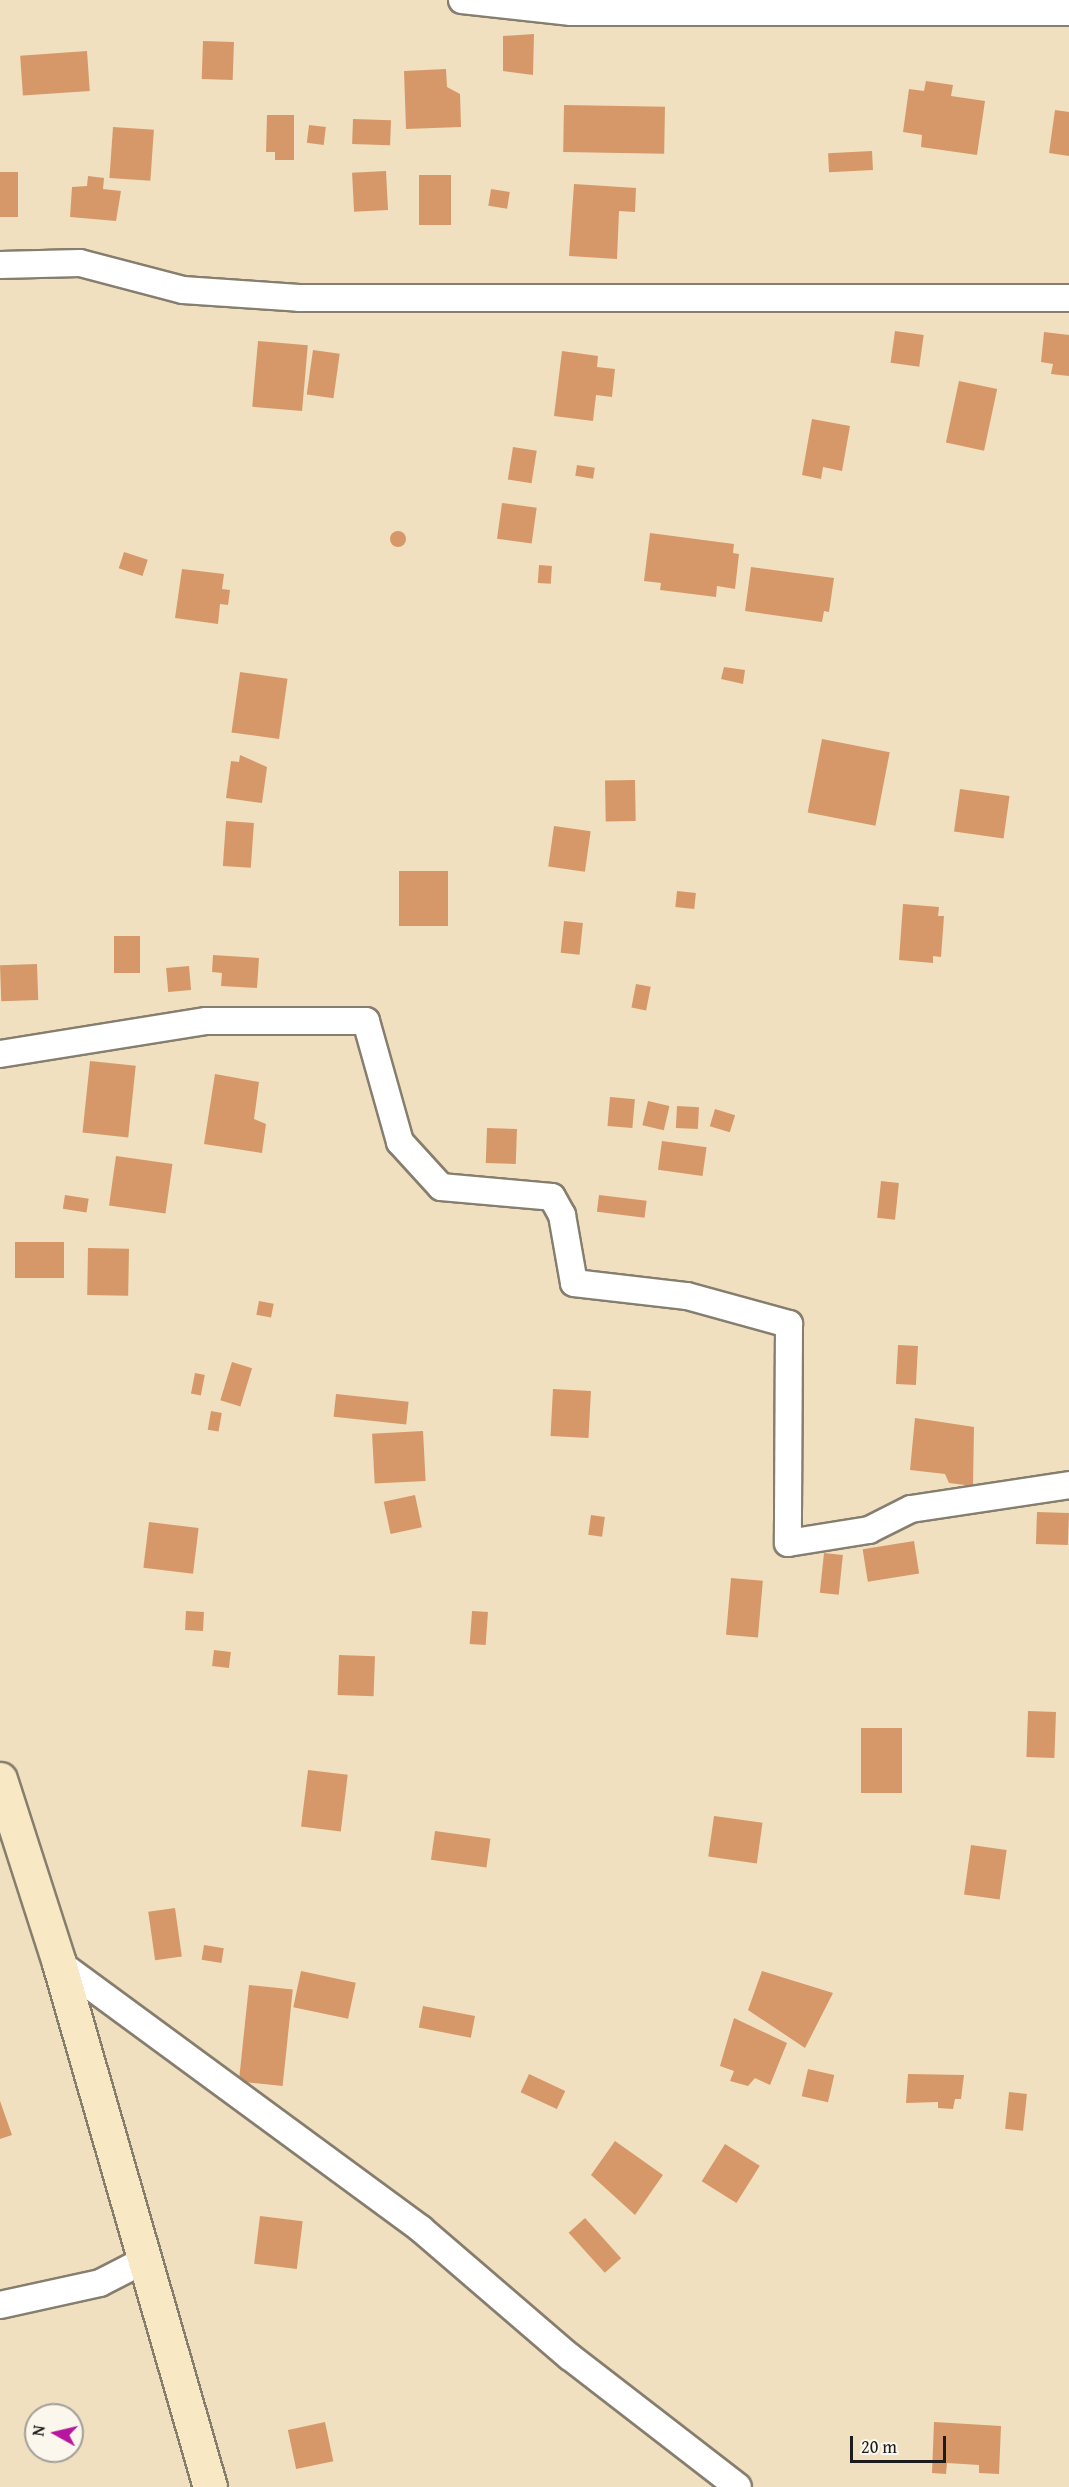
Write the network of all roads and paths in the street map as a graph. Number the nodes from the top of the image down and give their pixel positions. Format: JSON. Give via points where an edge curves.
{"nodes":[{"id":1,"x":462,"y":0,"type":"edge"},
{"id":2,"x":1069,"y":12,"type":"edge"},
{"id":3,"x":0,"y":265,"type":"edge"},
{"id":4,"x":1069,"y":298,"type":"edge"},
{"id":5,"x":0,"y":1054,"type":"edge"},
{"id":6,"x":1069,"y":1485,"type":"edge"},
{"id":7,"x":0,"y":1779,"type":"edge"},
{"id":8,"x":59,"y":1963,"type":"junction"},
{"id":9,"x":141,"y":2262,"type":"junction"},
{"id":10,"x":0,"y":2305,"type":"edge"},
{"id":11,"x":210,"y":2487,"type":"edge"},
{"id":12,"x":738,"y":2487,"type":"edge"}],
"edges":[{"from":1,"to":2,"type":"street","via":[[571,12]]},
{"from":3,"to":4,"type":"street","via":[[80,263],[183,290],[299,298]]},
{"from":5,"to":6,"type":"street","via":[[206,1021],[366,1021],[400,1142],[441,1187],[552,1197],[562,1215],[574,1283],[687,1296],[789,1324],[788,1543],[869,1530],[912,1509]]},
{"from":7,"to":8,"type":"street"},
{"from":8,"to":9,"type":"street"},
{"from":8,"to":12,"type":"street","via":[[421,2229],[570,2357]]},
{"from":9,"to":10,"type":"street","via":[[100,2283]]},
{"from":9,"to":11,"type":"street"}]}
